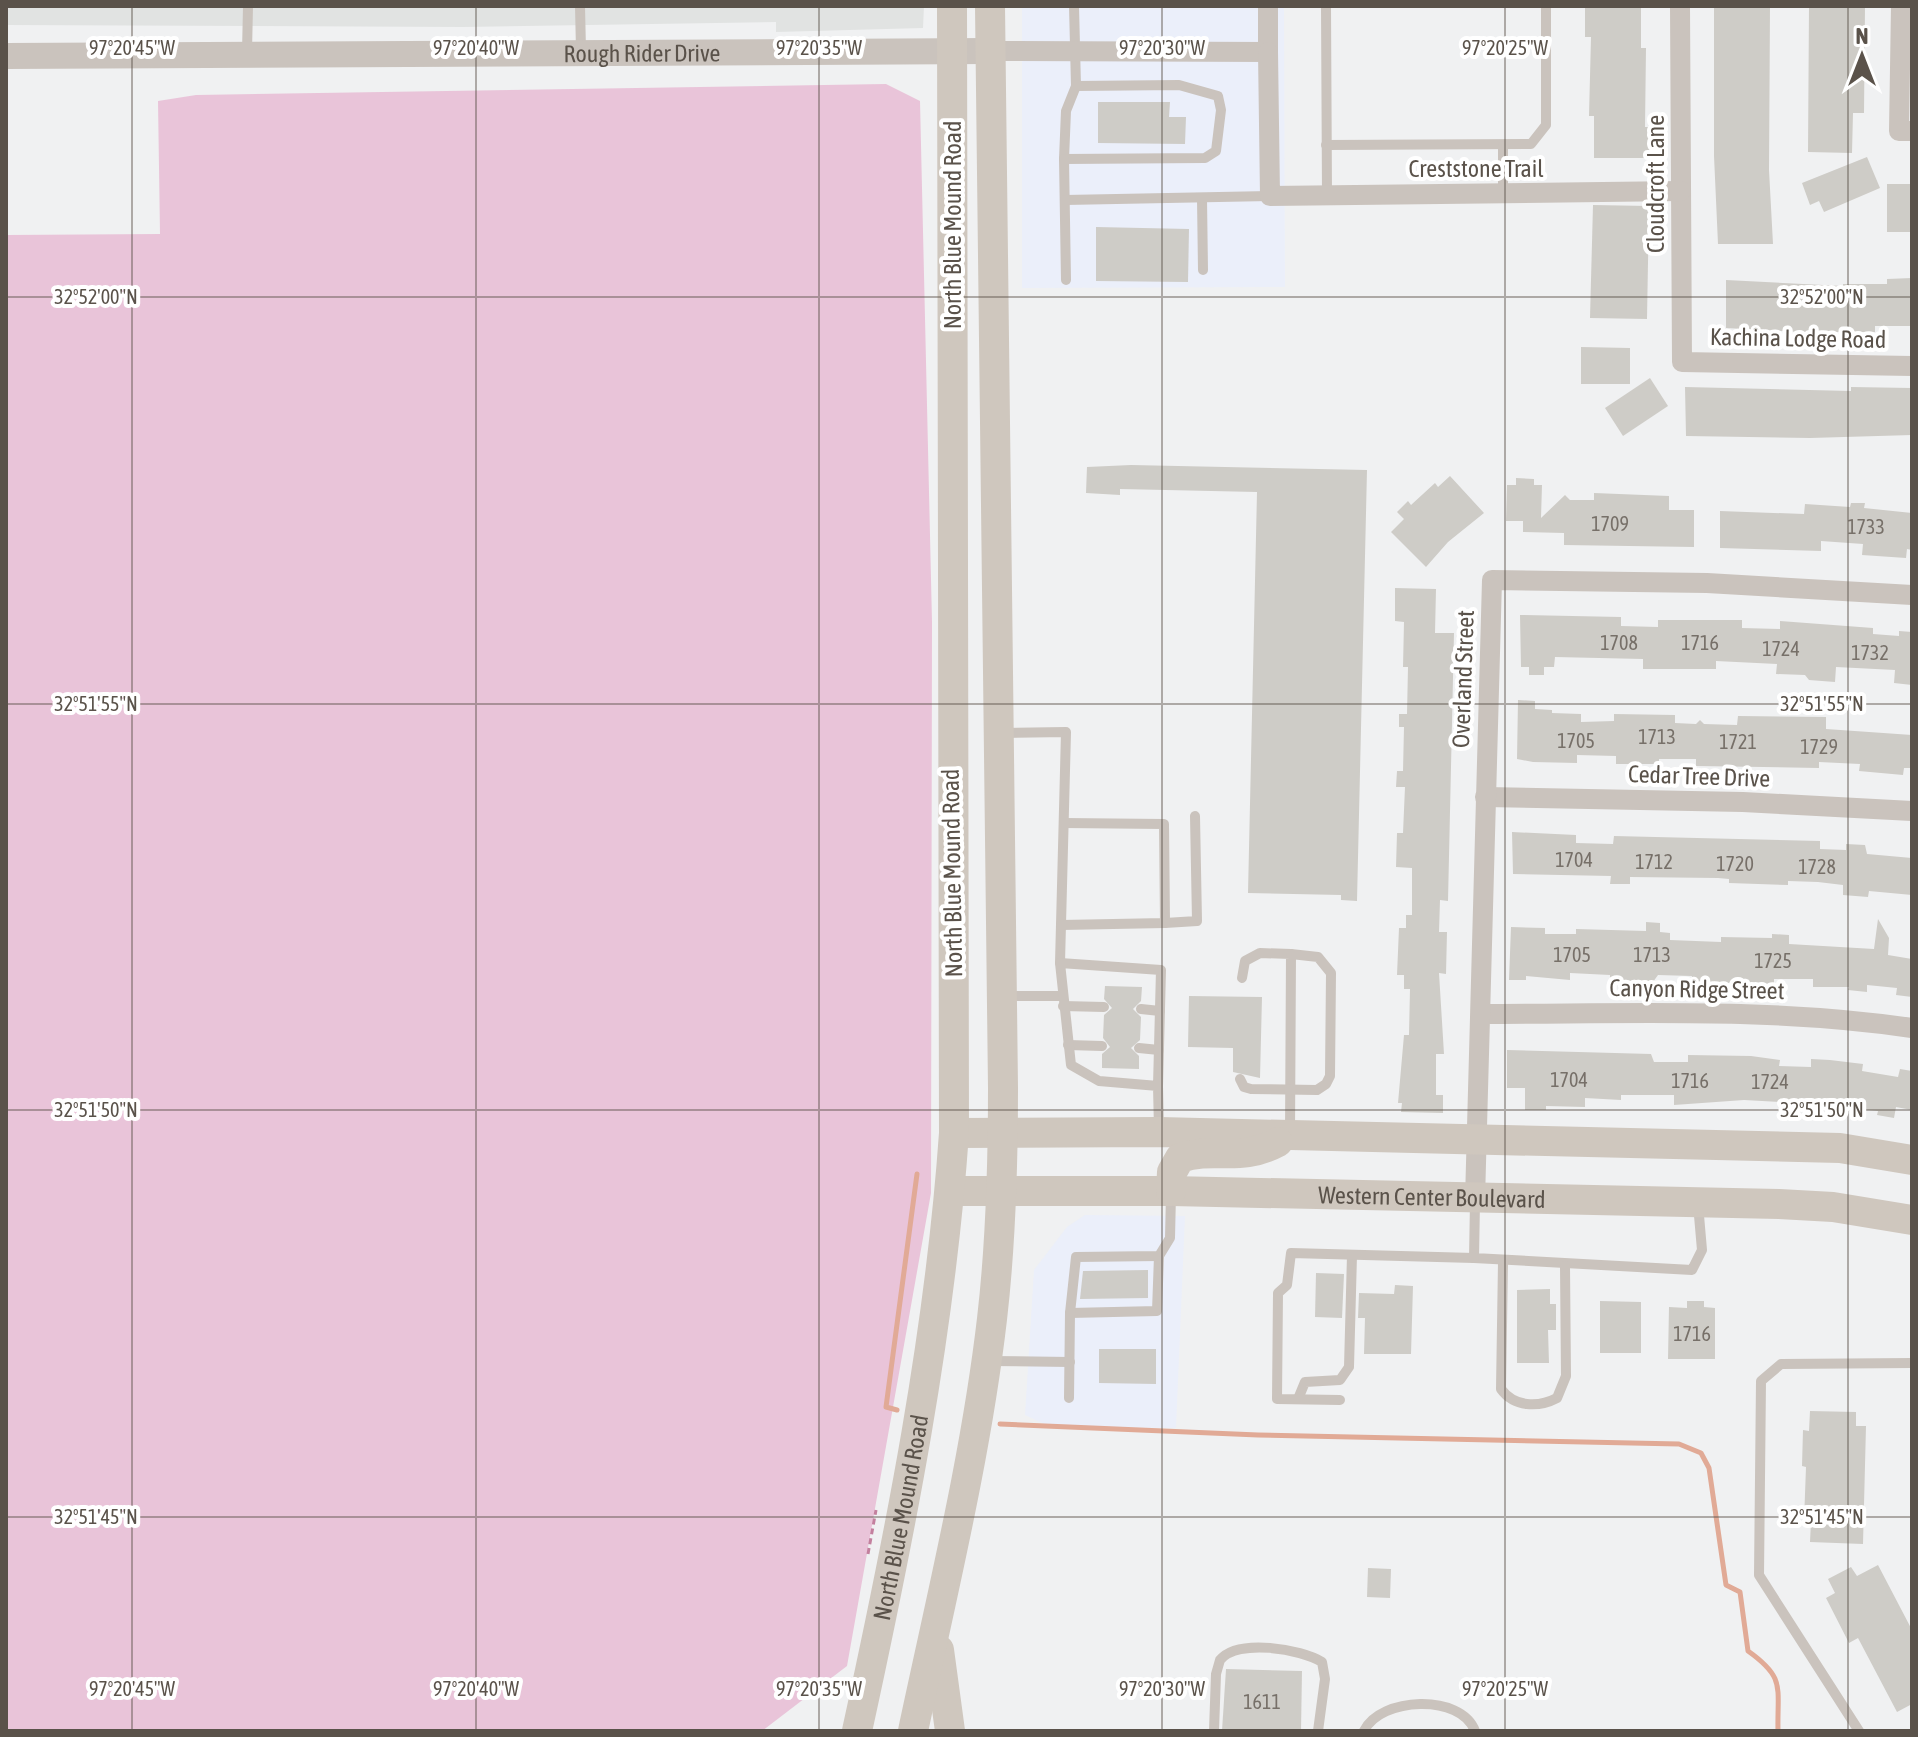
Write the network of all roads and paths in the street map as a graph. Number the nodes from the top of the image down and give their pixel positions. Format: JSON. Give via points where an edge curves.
{"nodes":[{"id":1,"x":248,"y":6,"type":"edge"},
{"id":2,"x":580,"y":6,"type":"edge"},
{"id":3,"x":952,"y":6,"type":"edge"},
{"id":4,"x":990,"y":6,"type":"edge"},
{"id":5,"x":1074,"y":6,"type":"edge"},
{"id":6,"x":1268,"y":6,"type":"edge"},
{"id":7,"x":1326,"y":6,"type":"edge"},
{"id":8,"x":1546,"y":6,"type":"edge"},
{"id":9,"x":1680,"y":6,"type":"edge"},
{"id":10,"x":1901,"y":6,"type":"edge"},
{"id":11,"x":989,"y":51,"type":"junction"},
{"id":12,"x":1075,"y":51,"type":"junction"},
{"id":13,"x":581,"y":52,"type":"junction"},
{"id":14,"x":952,"y":52,"type":"junction"},
{"id":15,"x":1268,"y":52,"type":"junction"},
{"id":16,"x":247,"y":54,"type":"junction"},
{"id":17,"x":6,"y":56,"type":"edge"},
{"id":18,"x":1076,"y":86,"type":"junction"},
{"id":19,"x":1912,"y":131,"type":"edge"},
{"id":20,"x":1326,"y":145,"type":"junction"},
{"id":21,"x":1503,"y":146,"type":"junction"},
{"id":22,"x":1064,"y":159,"type":"junction"},
{"id":23,"x":1681,"y":191,"type":"junction"},
{"id":24,"x":1503,"y":193,"type":"junction"},
{"id":25,"x":1327,"y":195,"type":"junction"},
{"id":26,"x":1270,"y":196,"type":"junction"},
{"id":27,"x":1202,"y":199,"type":"junction"},
{"id":28,"x":1065,"y":200,"type":"junction"},
{"id":29,"x":1203,"y":270,"type":"dead end"},
{"id":30,"x":1066,"y":280,"type":"dead end"},
{"id":31,"x":1682,"y":362,"type":"joint"},
{"id":32,"x":1912,"y":366,"type":"edge"},
{"id":33,"x":1912,"y":595,"type":"edge"},
{"id":34,"x":999,"y":733,"type":"junction"},
{"id":35,"x":1485,"y":797,"type":"junction"},
{"id":36,"x":1912,"y":811,"type":"edge"},
{"id":37,"x":1195,"y":816,"type":"dead end"},
{"id":38,"x":1064,"y":823,"type":"junction"},
{"id":39,"x":1165,"y":923,"type":"junction"},
{"id":40,"x":1061,"y":925,"type":"junction"},
{"id":41,"x":1291,"y":954,"type":"junction"},
{"id":42,"x":1060,"y":963,"type":"junction"},
{"id":43,"x":1242,"y":978,"type":"dead end"},
{"id":44,"x":1002,"y":996,"type":"junction"},
{"id":45,"x":1062,"y":1001,"type":"junction"},
{"id":46,"x":1104,"y":1007,"type":"dead end"},
{"id":47,"x":1141,"y":1009,"type":"dead end"},
{"id":48,"x":1160,"y":1011,"type":"junction"},
{"id":49,"x":1481,"y":1014,"type":"junction"},
{"id":50,"x":1912,"y":1028,"type":"edge"},
{"id":51,"x":1068,"y":1045,"type":"junction"},
{"id":52,"x":1102,"y":1046,"type":"dead end"},
{"id":53,"x":1139,"y":1048,"type":"dead end"},
{"id":54,"x":1159,"y":1050,"type":"junction"},
{"id":55,"x":1240,"y":1079,"type":"dead end"},
{"id":56,"x":1158,"y":1086,"type":"junction"},
{"id":57,"x":1291,"y":1090,"type":"junction"},
{"id":58,"x":1159,"y":1132,"type":"junction"},
{"id":59,"x":954,"y":1133,"type":"junction"},
{"id":60,"x":1002,"y":1133,"type":"junction"},
{"id":61,"x":1290,"y":1135,"type":"junction"},
{"id":62,"x":1476,"y":1139,"type":"junction"},
{"id":63,"x":1912,"y":1160,"type":"edge"},
{"id":64,"x":1001,"y":1190,"type":"junction"},
{"id":65,"x":950,"y":1191,"type":"junction"},
{"id":66,"x":1171,"y":1191,"type":"junction"},
{"id":67,"x":1475,"y":1200,"type":"junction"},
{"id":68,"x":1698,"y":1204,"type":"junction"},
{"id":69,"x":1912,"y":1220,"type":"edge"},
{"id":70,"x":1352,"y":1255,"type":"junction"},
{"id":71,"x":1159,"y":1256,"type":"junction"},
{"id":72,"x":1474,"y":1258,"type":"junction"},
{"id":73,"x":1503,"y":1262,"type":"junction"},
{"id":74,"x":1565,"y":1266,"type":"junction"},
{"id":75,"x":1070,"y":1313,"type":"junction"},
{"id":76,"x":986,"y":1361,"type":"junction"},
{"id":77,"x":1070,"y":1362,"type":"junction"},
{"id":78,"x":1912,"y":1363,"type":"edge"},
{"id":79,"x":1069,"y":1398,"type":"dead end"},
{"id":80,"x":1298,"y":1399,"type":"junction"},
{"id":81,"x":1340,"y":1400,"type":"dead end"},
{"id":82,"x":939,"y":1608,"type":"junction"},
{"id":83,"x":870,"y":1674,"type":"junction"},
{"id":84,"x":837,"y":1731,"type":"edge"},
{"id":85,"x":857,"y":1731,"type":"edge"},
{"id":86,"x":913,"y":1731,"type":"edge"},
{"id":87,"x":950,"y":1731,"type":"edge"},
{"id":88,"x":1214,"y":1731,"type":"edge"},
{"id":89,"x":1318,"y":1731,"type":"edge"},
{"id":90,"x":1364,"y":1731,"type":"edge"},
{"id":91,"x":1475,"y":1731,"type":"edge"},
{"id":92,"x":1859,"y":1731,"type":"edge"}],
"edges":[{"from":1,"to":16,"type":"lane"},
{"from":2,"to":13,"type":"lane"},
{"from":3,"to":14,"type":"main road","name":"North Blue Mound Road"},
{"from":4,"to":11,"type":"main road","name":"North Blue Mound Road"},
{"from":5,"to":12,"type":"lane"},
{"from":6,"to":15,"type":"street"},
{"from":7,"to":20,"type":"lane"},
{"from":8,"to":21,"type":"lane","via":[[1546,125],[1531,144]]},
{"from":9,"to":23,"type":"street","name":"Cloudcroft Lane"},
{"from":10,"to":19,"type":"street","via":[[1899,131]]},
{"from":11,"to":12,"type":"street"},
{"from":11,"to":14,"type":"street","name":"Rough Rider Drive"},
{"from":11,"to":34,"type":"main road","name":"North Blue Mound Road"},
{"from":12,"to":15,"type":"street"},
{"from":12,"to":18,"type":"lane"},
{"from":13,"to":14,"type":"street","name":"Rough Rider Drive"},
{"from":13,"to":16,"type":"street","name":"Rough Rider Drive"},
{"from":14,"to":59,"type":"main road","name":"North Blue Mound Road"},
{"from":15,"to":26,"type":"street"},
{"from":16,"to":17,"type":"street","name":"Rough Rider Drive"},
{"from":18,"to":22,"type":"lane","via":[[1066,111]]},
{"from":18,"to":22,"type":"lane","via":[[1199,88],[1218,96],[1220,136],[1216,151],[1205,158]]},
{"from":20,"to":21,"type":"lane"},
{"from":20,"to":25,"type":"lane"},
{"from":21,"to":24,"type":"lane"},
{"from":22,"to":28,"type":"lane"},
{"from":23,"to":24,"type":"street","name":"Creststone Trail"},
{"from":23,"to":31,"type":"street","name":"Cloudcroft Lane"},
{"from":24,"to":25,"type":"street","name":"Creststone Trail"},
{"from":25,"to":26,"type":"street","name":"Creststone Trail"},
{"from":26,"to":27,"type":"lane"},
{"from":27,"to":28,"type":"lane"},
{"from":27,"to":29,"type":"lane"},
{"from":28,"to":30,"type":"lane"},
{"from":31,"to":32,"type":"street","name":"Kachina Lodge Road"},
{"from":33,"to":35,"type":"street","name":"Overland Street","via":[[1707,583],[1492,580]]},
{"from":34,"to":38,"type":"lane","via":[[1066,732]]},
{"from":34,"to":44,"type":"main road","name":"North Blue Mound Road"},
{"from":35,"to":36,"type":"street","name":"Cedar Tree Drive"},
{"from":35,"to":49,"type":"street","name":"Overland Street"},
{"from":37,"to":39,"type":"lane","via":[[1197,921]]},
{"from":38,"to":39,"type":"lane","via":[[1164,824]]},
{"from":38,"to":40,"type":"lane"},
{"from":39,"to":40,"type":"lane"},
{"from":40,"to":42,"type":"lane"},
{"from":41,"to":43,"type":"lane","via":[[1252,956],[1245,961]]},
{"from":41,"to":57,"type":"lane"},
{"from":41,"to":57,"type":"lane","via":[[1318,957],[1331,973],[1330,1076],[1317,1090]]},
{"from":42,"to":45,"type":"lane"},
{"from":42,"to":48,"type":"lane","via":[[1161,970]]},
{"from":44,"to":45,"type":"lane"},
{"from":44,"to":60,"type":"main road","name":"North Blue Mound Road"},
{"from":45,"to":46,"type":"lane"},
{"from":45,"to":51,"type":"lane"},
{"from":47,"to":48,"type":"lane"},
{"from":48,"to":54,"type":"lane"},
{"from":49,"to":50,"type":"street","name":"Canyon Ridge Street","via":[[1744,1014]]},
{"from":49,"to":62,"type":"street","name":"Overland Street"},
{"from":51,"to":52,"type":"lane"},
{"from":51,"to":56,"type":"lane","via":[[1071,1065],[1099,1081]]},
{"from":53,"to":54,"type":"lane"},
{"from":54,"to":56,"type":"lane"},
{"from":55,"to":57,"type":"lane","via":[[1251,1089]]},
{"from":56,"to":58,"type":"lane"},
{"from":57,"to":61,"type":"lane"},
{"from":58,"to":60,"type":"main road"},
{"from":58,"to":61,"type":"main road"},
{"from":59,"to":60,"type":"main road"},
{"from":59,"to":65,"type":"main road","name":"North Blue Mound Road"},
{"from":60,"to":64,"type":"main road","name":"North Blue Mound Road"},
{"from":61,"to":62,"type":"main road"},
{"from":61,"to":66,"type":"main road","via":[[1258,1153],[1180,1158],[1172,1172]]},
{"from":62,"to":63,"type":"main road","via":[[1840,1148]]},
{"from":62,"to":67,"type":"street","name":"Overland Street"},
{"from":64,"to":65,"type":"main road","name":"Western Center Boulevard"},
{"from":64,"to":66,"type":"main road","name":"Western Center Boulevard"},
{"from":64,"to":76,"type":"main road","name":"North Blue Mound Road"},
{"from":65,"to":83,"type":"main road","name":"North Blue Mound Road","via":[[941,1284]]},
{"from":66,"to":67,"type":"main road","name":"Western Center Boulevard"},
{"from":66,"to":71,"type":"lane","via":[[1170,1238]]},
{"from":67,"to":68,"type":"main road","name":"Western Center Boulevard"},
{"from":67,"to":72,"type":"lane"},
{"from":68,"to":69,"type":"main road","name":"Western Center Boulevard","via":[[1833,1207]]},
{"from":68,"to":74,"type":"lane","via":[[1702,1250],[1692,1270]]},
{"from":70,"to":72,"type":"lane"},
{"from":70,"to":80,"type":"lane","via":[[1349,1367],[1340,1380],[1305,1382]]},
{"from":70,"to":80,"type":"lane","via":[[1291,1253],[1287,1285],[1278,1293],[1277,1399]]},
{"from":71,"to":75,"type":"lane","via":[[1076,1257]]},
{"from":71,"to":75,"type":"lane","via":[[1157,1311]]},
{"from":72,"to":73,"type":"lane"},
{"from":73,"to":74,"type":"lane"},
{"from":73,"to":74,"type":"lane","via":[[1501,1389],[1508,1398],[1535,1405],[1557,1398],[1566,1376]]},
{"from":75,"to":77,"type":"lane"},
{"from":76,"to":77,"type":"lane"},
{"from":76,"to":82,"type":"main road","name":"North Blue Mound Road"},
{"from":77,"to":79,"type":"lane"},
{"from":78,"to":92,"type":"lane","via":[[1781,1364],[1761,1381],[1759,1575]]},
{"from":80,"to":81,"type":"lane"},
{"from":82,"to":86,"type":"main road","name":"North Blue Mound Road"},
{"from":82,"to":87,"type":"main road","via":[[939,1660]]},
{"from":83,"to":84,"type":"main road"},
{"from":83,"to":85,"type":"main road","name":"North Blue Mound Road"},
{"from":88,"to":89,"type":"lane","via":[[1220,1660],[1236,1651],[1273,1648],[1322,1662]]},
{"from":90,"to":91,"type":"lane","via":[[1375,1715],[1390,1708],[1430,1706],[1456,1710],[1471,1720]]}]}
